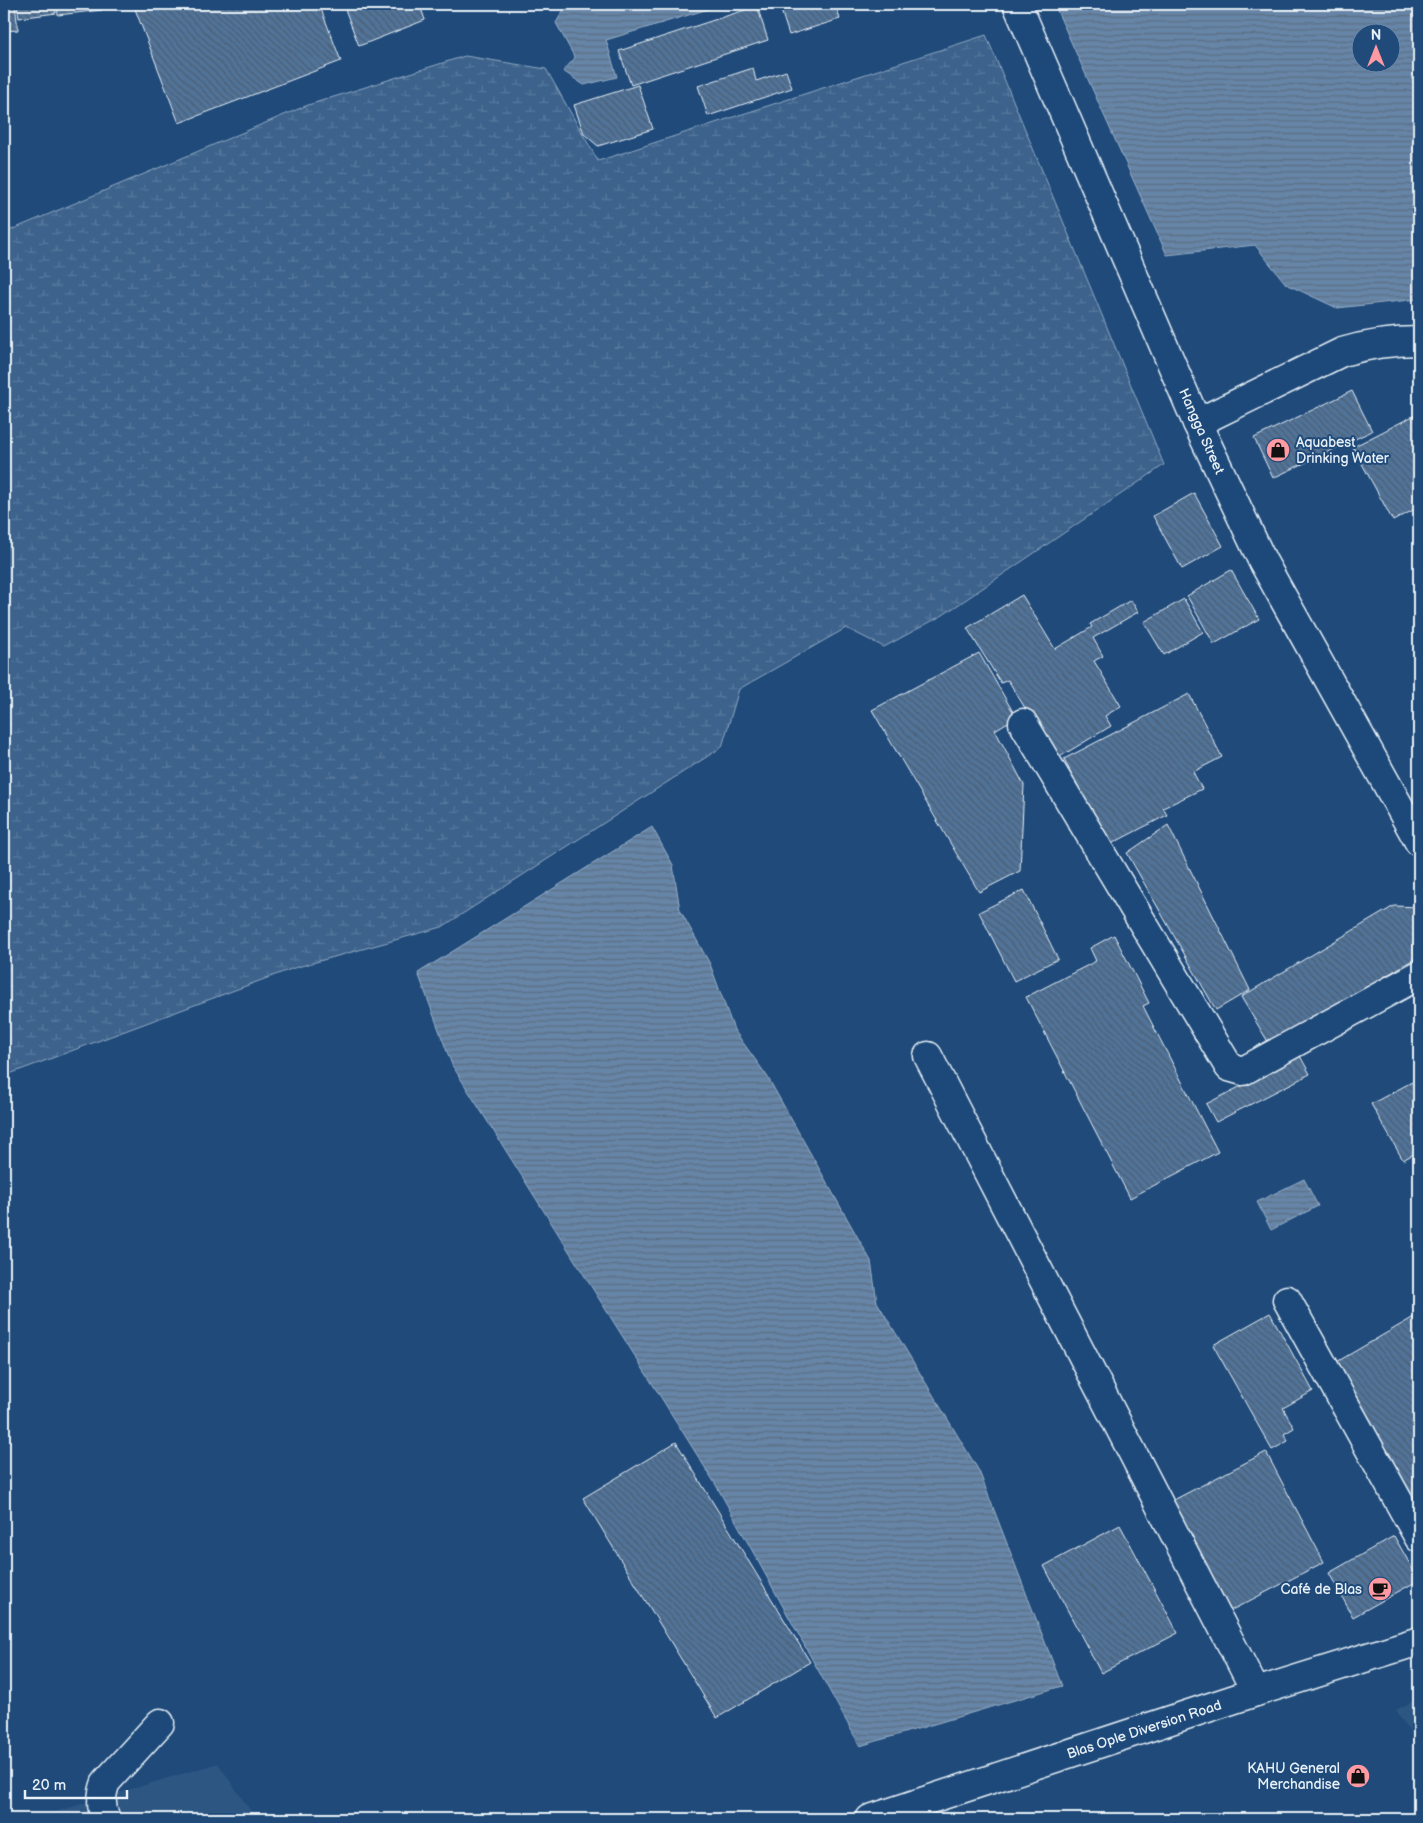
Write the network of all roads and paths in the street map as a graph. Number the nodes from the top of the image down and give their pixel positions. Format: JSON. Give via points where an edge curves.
{"nodes":[{"id":1,"x":1017,"y":4,"type":"edge"},
{"id":2,"x":1419,"y":341,"type":"edge"},
{"id":3,"x":1197,"y":423,"type":"junction"},
{"id":4,"x":1023,"y":723,"type":"dead end"},
{"id":5,"x":1419,"y":842,"type":"edge"},
{"id":6,"x":1419,"y":975,"type":"edge"},
{"id":7,"x":928,"y":1056,"type":"dead end"},
{"id":8,"x":1287,"y":1300,"type":"dead end"},
{"id":9,"x":1419,"y":1538,"type":"edge"},
{"id":10,"x":1419,"y":1640,"type":"edge"},
{"id":11,"x":1256,"y":1692,"type":"junction"},
{"id":12,"x":160,"y":1723,"type":"dead end"},
{"id":13,"x":106,"y":1819,"type":"edge"},
{"id":14,"x":870,"y":1819,"type":"edge"}],
"edges":[{"from":1,"to":3,"type":"street","name":"Hangga Street"},
{"from":2,"to":3,"type":"street","via":[[1367,344],[1342,352]]},
{"from":3,"to":5,"type":"street","name":"Hangga Street","via":[[1262,560]]},
{"from":4,"to":6,"type":"street","via":[[1229,1067],[1243,1071]]},
{"from":7,"to":11,"type":"street"},
{"from":8,"to":9,"type":"street"},
{"from":10,"to":11,"type":"street","name":"Blas Ople Diversion Road"},
{"from":11,"to":14,"type":"street","name":"Blas Ople Diversion Road"},
{"from":12,"to":13,"type":"street","via":[[106,1782],[102,1794]]}]}
